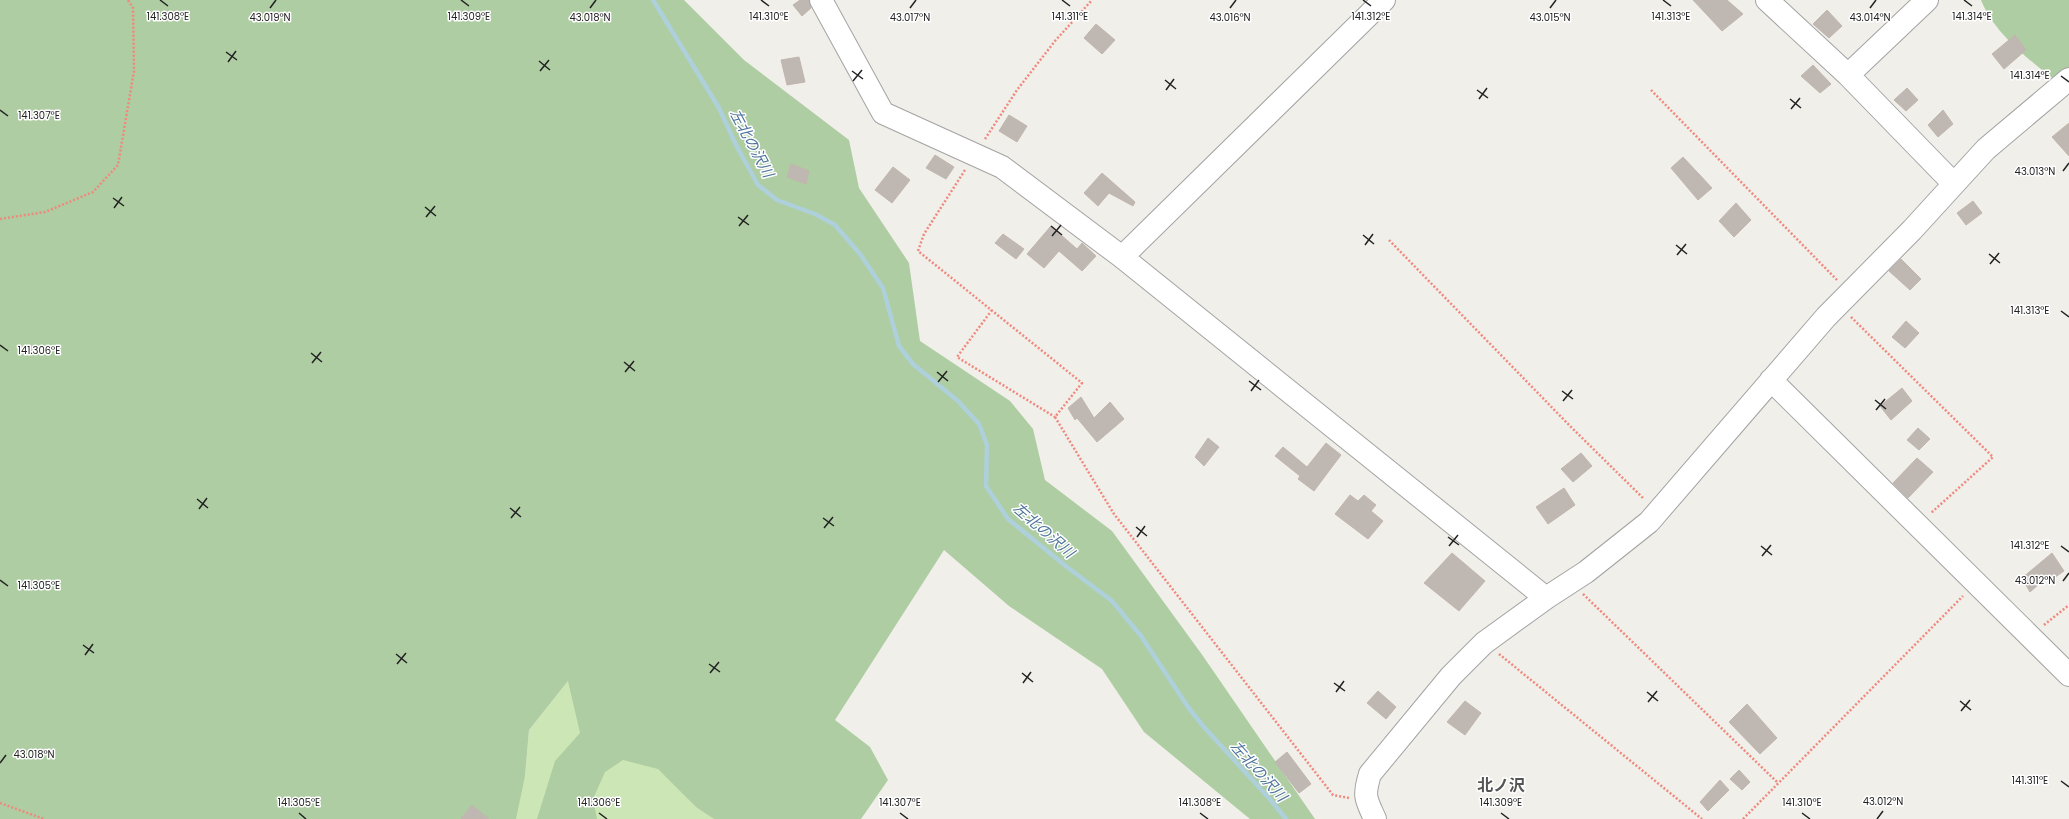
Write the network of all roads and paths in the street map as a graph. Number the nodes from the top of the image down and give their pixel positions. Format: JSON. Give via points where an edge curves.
{"nodes":[{"id":1,"x":128,"y":0,"type":"edge"},
{"id":2,"x":820,"y":0,"type":"edge"},
{"id":3,"x":1092,"y":0,"type":"edge"},
{"id":4,"x":1384,"y":0,"type":"edge"},
{"id":5,"x":1766,"y":0,"type":"edge"},
{"id":6,"x":1927,"y":0,"type":"edge"},
{"id":7,"x":1848,"y":75,"type":"junction"},
{"id":8,"x":2069,"y":79,"type":"edge"},
{"id":9,"x":1651,"y":90,"type":"dead end"},
{"id":10,"x":976,"y":154,"type":"junction"},
{"id":11,"x":1954,"y":184,"type":"junction"},
{"id":12,"x":0,"y":219,"type":"edge"},
{"id":13,"x":1389,"y":240,"type":"dead end"},
{"id":14,"x":1122,"y":257,"type":"junction"},
{"id":15,"x":1844,"y":299,"type":"junction"},
{"id":16,"x":992,"y":310,"type":"junction"},
{"id":17,"x":1771,"y":380,"type":"junction"},
{"id":18,"x":1055,"y":417,"type":"junction"},
{"id":19,"x":1658,"y":512,"type":"junction"},
{"id":20,"x":1918,"y":525,"type":"junction"},
{"id":21,"x":1571,"y":583,"type":"junction"},
{"id":22,"x":1976,"y":583,"type":"junction"},
{"id":23,"x":1546,"y":598,"type":"junction"},
{"id":24,"x":2069,"y":605,"type":"edge"},
{"id":25,"x":2029,"y":636,"type":"junction"},
{"id":26,"x":1484,"y":642,"type":"junction"},
{"id":27,"x":2069,"y":676,"type":"edge"},
{"id":28,"x":1778,"y":783,"type":"junction"},
{"id":29,"x":0,"y":803,"type":"edge"},
{"id":30,"x":1371,"y":810,"type":"edge"},
{"id":31,"x":44,"y":819,"type":"edge"},
{"id":32,"x":1702,"y":819,"type":"edge"},
{"id":33,"x":1743,"y":819,"type":"edge"}],
"edges":[{"from":1,"to":12,"type":"path","via":[[133,8],[134,71],[118,165],[93,192],[45,212]]},
{"from":2,"to":10,"type":"street","via":[[883,113]]},
{"from":3,"to":10,"type":"path","via":[[1055,41],[1017,90]]},
{"from":4,"to":14,"type":"street"},
{"from":5,"to":7,"type":"street"},
{"from":6,"to":7,"type":"street"},
{"from":7,"to":11,"type":"street"},
{"from":8,"to":11,"type":"street","via":[[1986,149]]},
{"from":9,"to":15,"type":"path"},
{"from":10,"to":14,"type":"street","via":[[1002,167]]},
{"from":10,"to":16,"type":"path","via":[[924,234],[918,251]]},
{"from":11,"to":15,"type":"street"},
{"from":13,"to":19,"type":"path","via":[[1570,426]]},
{"from":14,"to":23,"type":"street"},
{"from":15,"to":17,"type":"street"},
{"from":15,"to":20,"type":"path","via":[[1993,457]]},
{"from":16,"to":18,"type":"path","via":[[1082,382]]},
{"from":16,"to":18,"type":"path","via":[[957,357]]},
{"from":17,"to":19,"type":"street"},
{"from":17,"to":20,"type":"street"},
{"from":18,"to":30,"type":"path","via":[[1114,514],[1333,795]]},
{"from":19,"to":21,"type":"street","via":[[1649,522]]},
{"from":20,"to":22,"type":"street"},
{"from":21,"to":23,"type":"street"},
{"from":21,"to":28,"type":"path"},
{"from":22,"to":25,"type":"street"},
{"from":22,"to":28,"type":"path"},
{"from":23,"to":26,"type":"street"},
{"from":24,"to":25,"type":"path"},
{"from":25,"to":27,"type":"street"},
{"from":26,"to":30,"type":"street","via":[[1451,676],[1370,774],[1366,787]]},
{"from":26,"to":32,"type":"path"},
{"from":28,"to":33,"type":"path"},
{"from":29,"to":31,"type":"path"}]}
